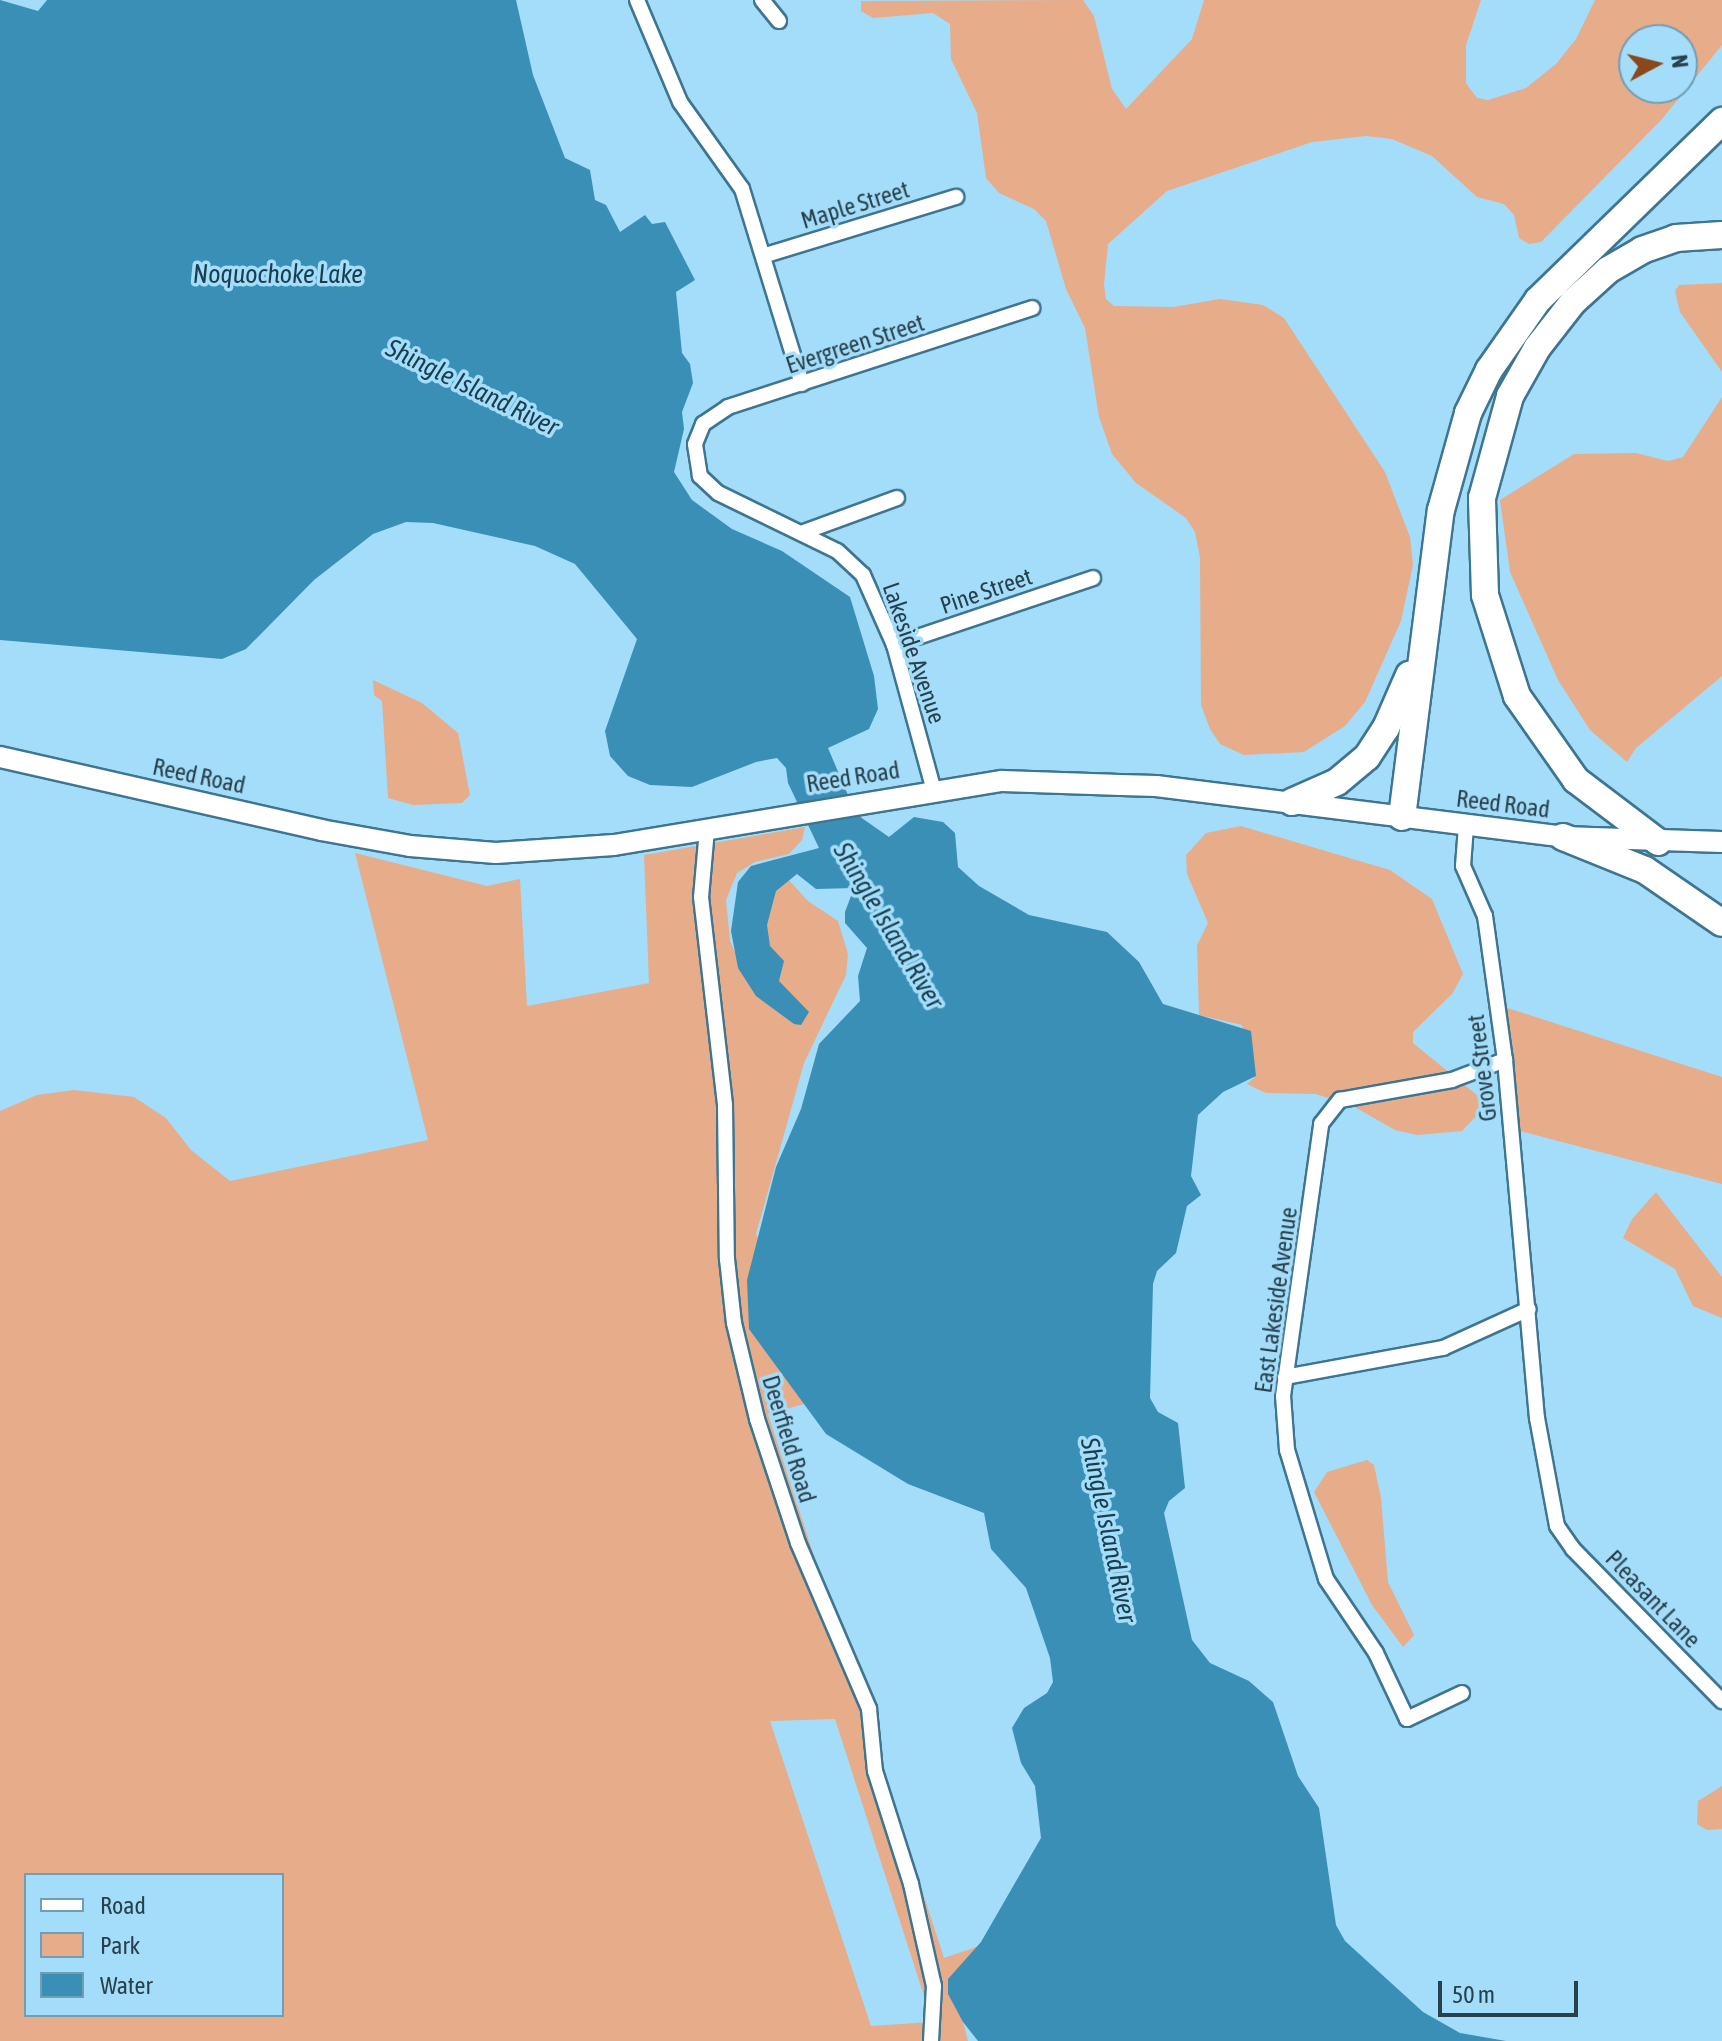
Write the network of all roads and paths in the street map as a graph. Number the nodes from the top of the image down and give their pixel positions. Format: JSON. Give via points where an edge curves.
{"nodes":[{"id":1,"x":637,"y":0,"type":"edge"},
{"id":2,"x":762,"y":0,"type":"edge"},
{"id":3,"x":779,"y":21,"type":"dead end"},
{"id":4,"x":1722,"y":121,"type":"edge"},
{"id":5,"x":956,"y":197,"type":"dead end"},
{"id":6,"x":1722,"y":235,"type":"edge"},
{"id":7,"x":766,"y":255,"type":"junction"},
{"id":8,"x":1032,"y":308,"type":"dead end"},
{"id":9,"x":802,"y":384,"type":"junction"},
{"id":10,"x":699,"y":432,"type":"joint"},
{"id":11,"x":897,"y":498,"type":"dead end"},
{"id":12,"x":804,"y":532,"type":"junction"},
{"id":13,"x":1093,"y":578,"type":"dead end"},
{"id":14,"x":1422,"y":642,"type":"junction"},
{"id":15,"x":894,"y":645,"type":"junction"},
{"id":16,"x":0,"y":757,"type":"edge"},
{"id":17,"x":934,"y":791,"type":"junction"},
{"id":18,"x":1292,"y":802,"type":"junction"},
{"id":19,"x":1402,"y":817,"type":"junction"},
{"id":20,"x":1466,"y":826,"type":"junction"},
{"id":21,"x":707,"y":829,"type":"junction"},
{"id":22,"x":1563,"y":837,"type":"junction"},
{"id":23,"x":1658,"y":842,"type":"junction"},
{"id":24,"x":1722,"y":842,"type":"edge"},
{"id":25,"x":1722,"y":923,"type":"edge"},
{"id":26,"x":1505,"y":1060,"type":"junction"},
{"id":27,"x":1529,"y":1309,"type":"junction"},
{"id":28,"x":1285,"y":1377,"type":"junction"},
{"id":29,"x":1557,"y":1526,"type":"joint"},
{"id":30,"x":1462,"y":1693,"type":"dead end"},
{"id":31,"x":1722,"y":1701,"type":"edge"},
{"id":32,"x":931,"y":2041,"type":"edge"}],
"edges":[{"from":1,"to":7,"type":"street","via":[[680,102],[742,189]]},
{"from":2,"to":3,"type":"street"},
{"from":4,"to":14,"type":"highway","via":[[1557,278],[1489,370],[1468,413],[1445,485]]},
{"from":5,"to":7,"type":"street","name":"Maple Street"},
{"from":6,"to":23,"type":"highway","via":[[1676,238],[1642,250],[1608,270],[1573,302],[1537,348],[1510,396],[1482,498],[1485,595],[1517,696],[1576,780]]},
{"from":7,"to":9,"type":"street"},
{"from":8,"to":9,"type":"street","name":"Evergreen Street"},
{"from":9,"to":10,"type":"street","name":"Evergreen Street","via":[[719,411]]},
{"from":10,"to":12,"type":"street","name":"Lakeside Avenue","via":[[694,457],[708,485],[734,504]]},
{"from":11,"to":12,"type":"street"},
{"from":12,"to":15,"type":"street","name":"Lakeside Avenue","via":[[848,558],[863,575]]},
{"from":13,"to":15,"type":"street","name":"Pine Street"},
{"from":14,"to":18,"type":"highway","via":[[1386,728],[1367,757],[1337,782]]},
{"from":14,"to":19,"type":"highway"},
{"from":15,"to":17,"type":"street","name":"Lakeside Avenue"},
{"from":16,"to":21,"type":"street","name":"Reed Road","via":[[410,846],[496,853],[614,845]]},
{"from":17,"to":18,"type":"street","name":"Reed Road","via":[[1002,781],[1077,780]]},
{"from":17,"to":21,"type":"street","name":"Reed Road"},
{"from":18,"to":19,"type":"street","name":"Reed Road"},
{"from":19,"to":20,"type":"street","name":"Reed Road"},
{"from":20,"to":22,"type":"street","name":"Reed Road"},
{"from":20,"to":26,"type":"street","name":"Grove Street","via":[[1463,866],[1485,916]]},
{"from":21,"to":32,"type":"street","name":"Deerfield Road","via":[[701,897],[725,1106],[727,1259],[734,1323],[757,1419],[798,1543],[869,1709],[875,1771],[911,1884],[934,1986]]},
{"from":22,"to":23,"type":"street","name":"Reed Road"},
{"from":22,"to":25,"type":"highway","via":[[1657,876]]},
{"from":23,"to":24,"type":"street","name":"Reed Road"},
{"from":26,"to":27,"type":"street","name":"Grove Street"},
{"from":26,"to":28,"type":"street","name":"East Lakeside Avenue","via":[[1452,1080],[1340,1100],[1321,1124]]},
{"from":27,"to":28,"type":"street","via":[[1443,1348]]},
{"from":27,"to":29,"type":"street","name":"Grove Street","via":[[1544,1472]]},
{"from":28,"to":30,"type":"street","name":"East Lakeside Avenue","via":[[1287,1450],[1326,1579],[1376,1653],[1407,1719]]},
{"from":29,"to":31,"type":"street","name":"Pleasant Lane","via":[[1573,1549]]}]}
